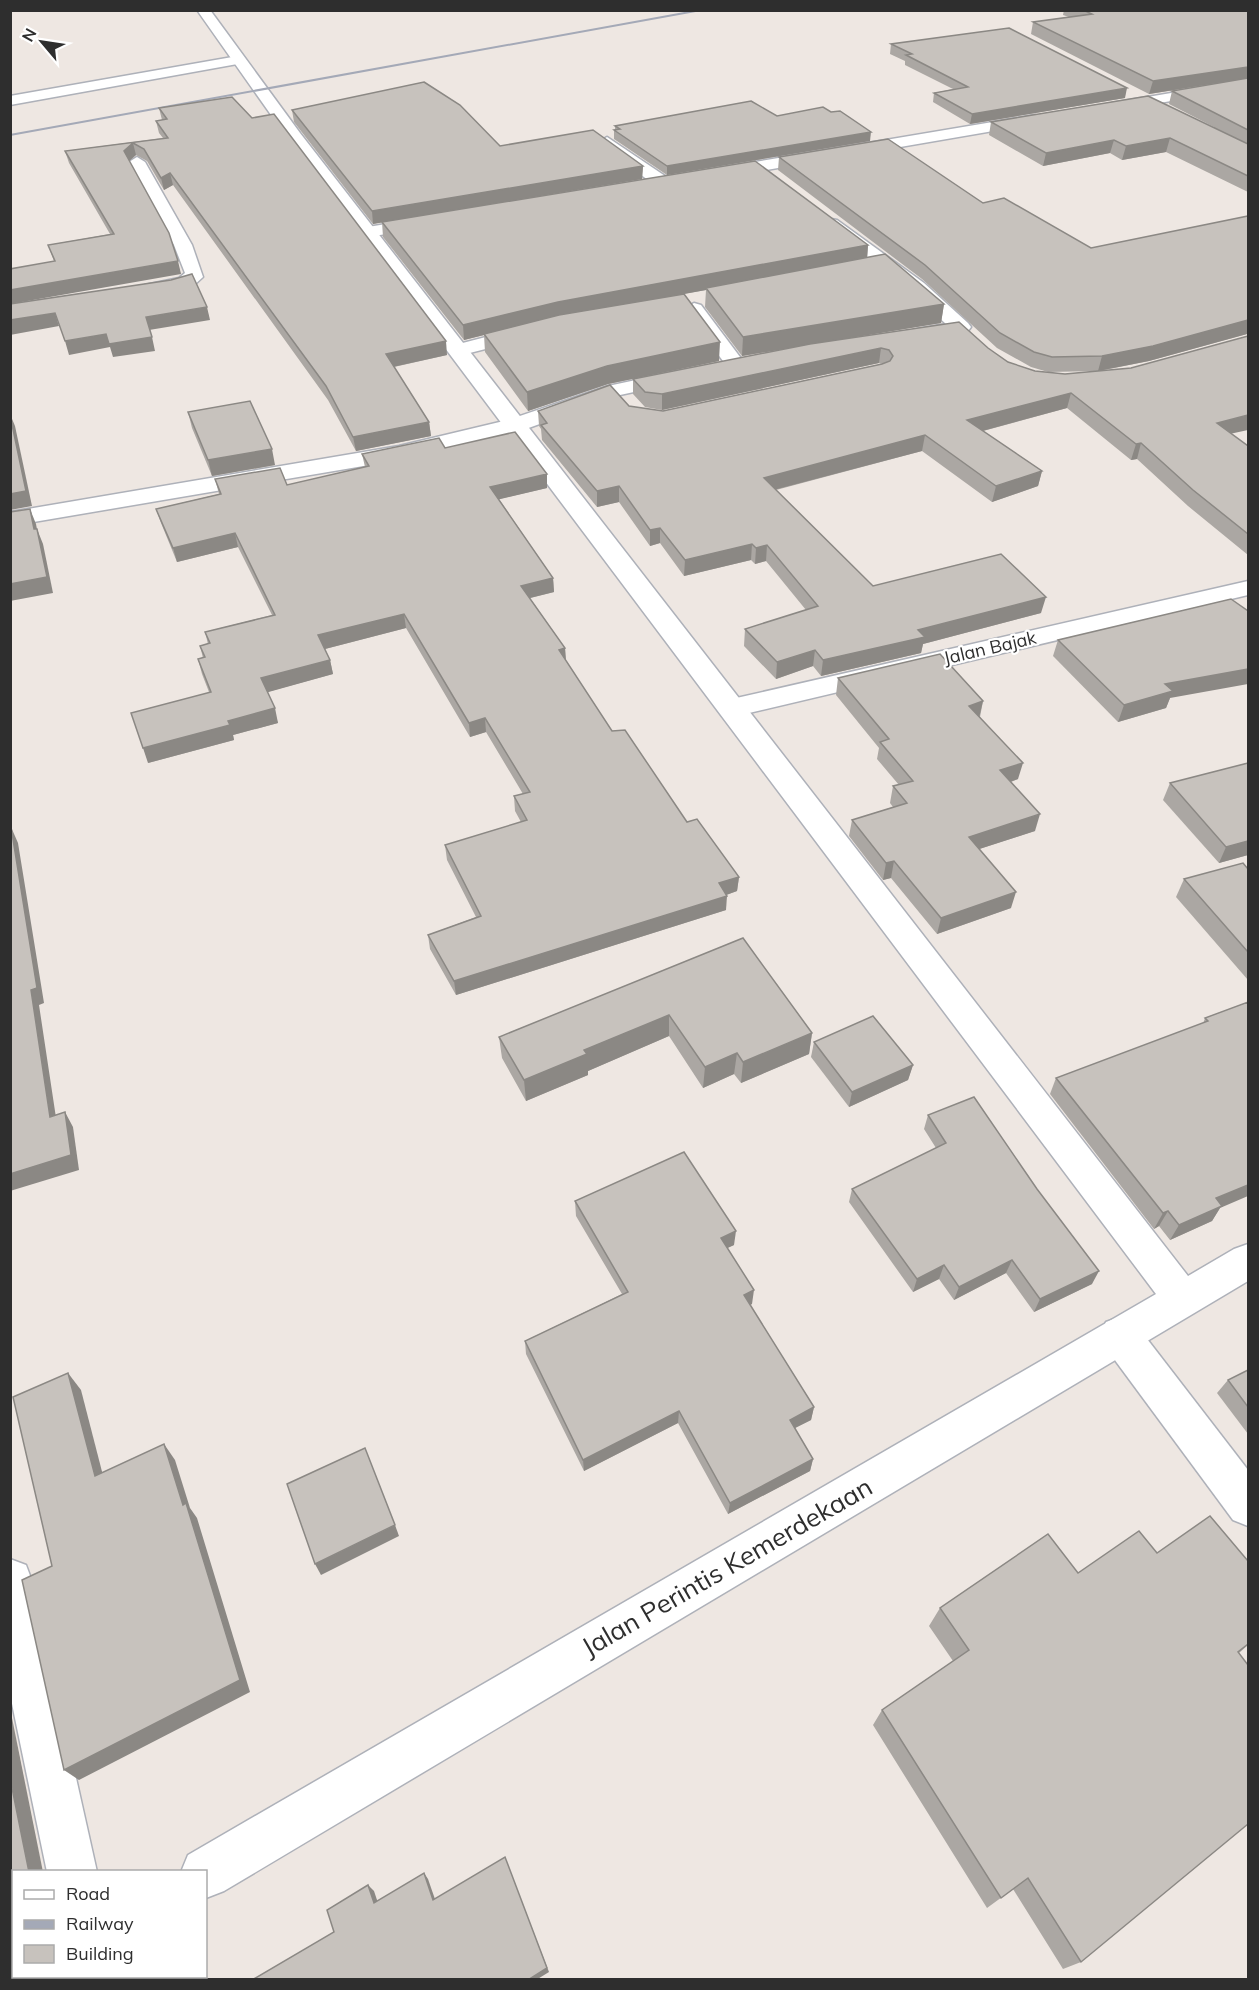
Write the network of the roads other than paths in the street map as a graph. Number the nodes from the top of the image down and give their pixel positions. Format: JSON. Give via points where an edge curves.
{"nodes":[{"id":1,"x":203,"y":10,"type":"edge"},
{"id":2,"x":238,"y":60,"type":"junction"},
{"id":3,"x":1248,"y":84,"type":"edge"},
{"id":4,"x":1127,"y":90,"type":"edge"},
{"id":5,"x":10,"y":100,"type":"edge"},
{"id":6,"x":1149,"y":101,"type":"junction"},
{"id":7,"x":1101,"y":109,"type":"edge"},
{"id":8,"x":1169,"y":111,"type":"edge"},
{"id":9,"x":1054,"y":117,"type":"edge"},
{"id":10,"x":594,"y":133,"type":"edge"},
{"id":11,"x":137,"y":162,"type":"edge"},
{"id":12,"x":759,"y":167,"type":"junction"},
{"id":13,"x":705,"y":175,"type":"edge"},
{"id":14,"x":683,"y":178,"type":"edge"},
{"id":15,"x":776,"y":180,"type":"edge"},
{"id":16,"x":662,"y":182,"type":"junction"},
{"id":17,"x":638,"y":186,"type":"edge"},
{"id":18,"x":818,"y":213,"type":"edge"},
{"id":19,"x":450,"y":218,"type":"edge"},
{"id":20,"x":368,"y":232,"type":"junction"},
{"id":21,"x":885,"y":264,"type":"junction"},
{"id":22,"x":865,"y":268,"type":"edge"},
{"id":23,"x":139,"y":291,"type":"edge"},
{"id":24,"x":712,"y":297,"type":"edge"},
{"id":25,"x":548,"y":327,"type":"edge"},
{"id":26,"x":961,"y":327,"type":"junction"},
{"id":27,"x":902,"y":336,"type":"edge"},
{"id":28,"x":978,"y":343,"type":"edge"},
{"id":29,"x":458,"y":350,"type":"junction"},
{"id":30,"x":756,"y":361,"type":"edge"},
{"id":31,"x":736,"y":364,"type":"junction"},
{"id":32,"x":714,"y":369,"type":"edge"},
{"id":33,"x":692,"y":374,"type":"edge"},
{"id":34,"x":615,"y":390,"type":"junction"},
{"id":35,"x":629,"y":408,"type":"edge"},
{"id":36,"x":515,"y":425,"type":"junction"},
{"id":37,"x":10,"y":519,"type":"edge"},
{"id":38,"x":1248,"y":588,"type":"edge"},
{"id":39,"x":732,"y":708,"type":"junction"},
{"id":40,"x":1248,"y":1261,"type":"edge"},
{"id":41,"x":1182,"y":1298,"type":"junction"},
{"id":42,"x":1120,"y":1335,"type":"junction"},
{"id":43,"x":1248,"y":1505,"type":"edge"},
{"id":44,"x":10,"y":1581,"type":"edge"},
{"id":45,"x":72,"y":1870,"type":"edge"},
{"id":46,"x":207,"y":1872,"type":"edge"}],
"edges":[{"from":1,"to":2,"type":"street"},
{"from":2,"to":5,"type":"street"},
{"from":2,"to":20,"type":"street"},
{"from":3,"to":6,"type":"street"},
{"from":4,"to":6,"type":"street"},
{"from":6,"to":7,"type":"street"},
{"from":6,"to":8,"type":"street"},
{"from":9,"to":12,"type":"street"},
{"from":10,"to":16,"type":"street"},
{"from":11,"to":23,"type":"street","via":[[183,245],[194,273],[185,283]]},
{"from":12,"to":13,"type":"street"},
{"from":12,"to":15,"type":"street"},
{"from":14,"to":16,"type":"street"},
{"from":16,"to":17,"type":"street"},
{"from":18,"to":21,"type":"street"},
{"from":19,"to":20,"type":"street"},
{"from":20,"to":29,"type":"street"},
{"from":21,"to":22,"type":"street"},
{"from":21,"to":26,"type":"street"},
{"from":24,"to":31,"type":"street","via":[[681,303]]},
{"from":25,"to":29,"type":"street"},
{"from":26,"to":27,"type":"street"},
{"from":26,"to":28,"type":"street"},
{"from":29,"to":36,"type":"street"},
{"from":30,"to":31,"type":"street"},
{"from":31,"to":32,"type":"street"},
{"from":33,"to":34,"type":"street"},
{"from":34,"to":35,"type":"street"},
{"from":34,"to":36,"type":"street"},
{"from":36,"to":37,"type":"street","via":[[399,453]]},
{"from":36,"to":39,"type":"street"},
{"from":38,"to":39,"type":"street","name":"Jalan Bajak"},
{"from":39,"to":41,"type":"street"},
{"from":40,"to":41,"type":"street","name":"Jalan Perintis Kemerdekaan"},
{"from":41,"to":42,"type":"street","name":"Jalan Perintis Kemerdekaan"},
{"from":42,"to":43,"type":"street"},
{"from":42,"to":46,"type":"street","name":"Jalan Perintis Kemerdekaan"},
{"from":44,"to":45,"type":"street"}]}
